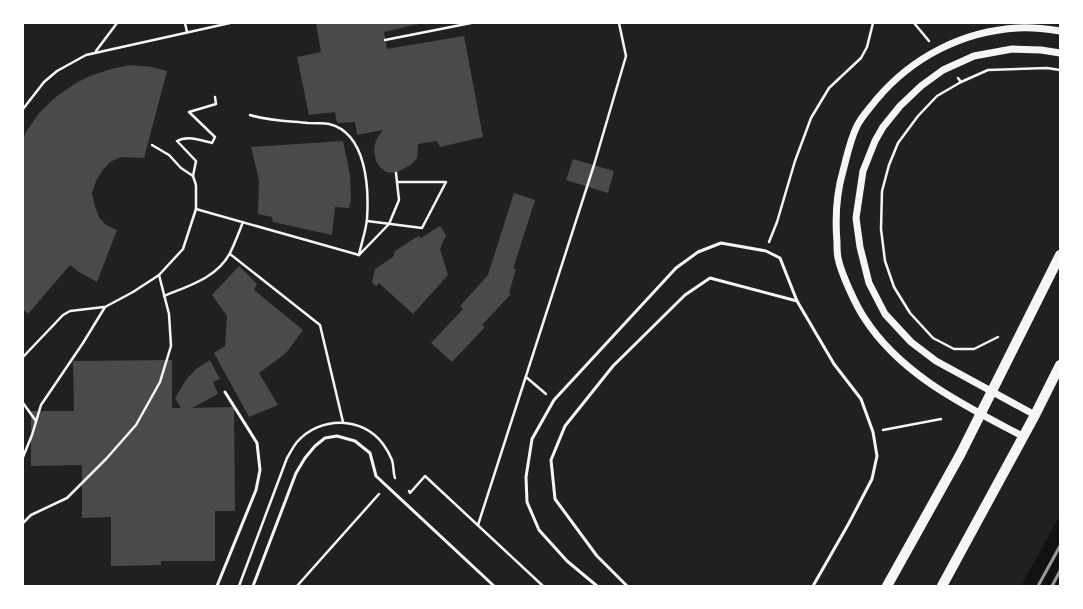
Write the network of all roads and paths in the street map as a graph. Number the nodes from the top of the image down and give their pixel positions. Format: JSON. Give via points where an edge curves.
{"nodes":[{"id":1,"x":117,"y":23,"type":"edge"},
{"id":2,"x":185,"y":23,"type":"edge"},
{"id":3,"x":230,"y":23,"type":"edge"},
{"id":4,"x":470,"y":23,"type":"edge"},
{"id":5,"x":619,"y":23,"type":"edge"},
{"id":6,"x":873,"y":23,"type":"edge"},
{"id":7,"x":914,"y":23,"type":"edge"},
{"id":8,"x":1060,"y":31,"type":"edge"},
{"id":9,"x":187,"y":32,"type":"junction"},
{"id":10,"x":385,"y":40,"type":"dead end"},
{"id":11,"x":937,"y":50,"type":"junction"},
{"id":12,"x":96,"y":52,"type":"junction"},
{"id":13,"x":1060,"y":53,"type":"edge"},
{"id":14,"x":950,"y":67,"type":"junction"},
{"id":15,"x":1060,"y":70,"type":"edge"},
{"id":16,"x":961,"y":82,"type":"junction"},
{"id":17,"x":215,"y":97,"type":"dead end"},
{"id":18,"x":23,"y":109,"type":"edge"},
{"id":19,"x":250,"y":115,"type":"dead end"},
{"id":20,"x":152,"y":146,"type":"dead end"},
{"id":21,"x":396,"y":173,"type":"dead end"},
{"id":22,"x":193,"y":176,"type":"junction"},
{"id":23,"x":397,"y":182,"type":"junction"},
{"id":24,"x":196,"y":209,"type":"junction"},
{"id":25,"x":367,"y":221,"type":"junction"},
{"id":26,"x":243,"y":222,"type":"junction"},
{"id":27,"x":389,"y":224,"type":"junction"},
{"id":28,"x":766,"y":251,"type":"junction"},
{"id":29,"x":230,"y":254,"type":"junction"},
{"id":30,"x":358,"y":255,"type":"junction"},
{"id":31,"x":1060,"y":255,"type":"edge"},
{"id":32,"x":159,"y":275,"type":"junction"},
{"id":33,"x":164,"y":296,"type":"junction"},
{"id":34,"x":797,"y":302,"type":"junction"},
{"id":35,"x":104,"y":307,"type":"junction"},
{"id":36,"x":998,"y":337,"type":"dead end"},
{"id":37,"x":23,"y":357,"type":"edge"},
{"id":38,"x":1060,"y":365,"type":"edge"},
{"id":39,"x":992,"y":391,"type":"junction"},
{"id":40,"x":225,"y":392,"type":"dead end"},
{"id":41,"x":23,"y":403,"type":"edge"},
{"id":42,"x":981,"y":414,"type":"junction"},
{"id":43,"x":1036,"y":415,"type":"junction"},
{"id":44,"x":941,"y":419,"type":"dead end"},
{"id":45,"x":37,"y":421,"type":"junction"},
{"id":46,"x":343,"y":422,"type":"junction"},
{"id":47,"x":884,"y":430,"type":"dead end"},
{"id":48,"x":1024,"y":437,"type":"junction"},
{"id":49,"x":23,"y":457,"type":"edge"},
{"id":50,"x":394,"y":477,"type":"junction"},
{"id":51,"x":400,"y":482,"type":"dead end"},
{"id":52,"x":386,"y":486,"type":"junction"},
{"id":53,"x":405,"y":488,"type":"dead end"},
{"id":54,"x":23,"y":523,"type":"edge"},
{"id":55,"x":478,"y":525,"type":"junction"},
{"id":56,"x":217,"y":586,"type":"edge"},
{"id":57,"x":239,"y":586,"type":"edge"},
{"id":58,"x":253,"y":586,"type":"edge"},
{"id":59,"x":297,"y":586,"type":"edge"},
{"id":60,"x":494,"y":586,"type":"edge"},
{"id":61,"x":543,"y":586,"type":"edge"},
{"id":62,"x":597,"y":586,"type":"edge"},
{"id":63,"x":627,"y":586,"type":"edge"},
{"id":64,"x":813,"y":586,"type":"edge"},
{"id":65,"x":887,"y":586,"type":"edge"},
{"id":66,"x":942,"y":586,"type":"edge"}],
"edges":[{"from":1,"to":12,"type":"path"},
{"from":2,"to":9,"type":"path"},
{"from":3,"to":9,"type":"path"},
{"from":4,"to":10,"type":"path"},
{"from":5,"to":55,"type":"path","via":[[626,56],[594,165]]},
{"from":6,"to":28,"type":"path","via":[[862,58],[829,88],[811,118]]},
{"from":7,"to":11,"type":"path"},
{"from":8,"to":11,"type":"street","via":[[1019,28],[997,30],[952,42]]},
{"from":9,"to":12,"type":"path"},
{"from":11,"to":42,"type":"street","via":[[903,72],[885,89],[858,124],[852,137],[837,196],[838,258],[865,319],[891,352],[929,383]]},
{"from":12,"to":18,"type":"path","via":[[56,72],[44,82]]},
{"from":13,"to":14,"type":"street","via":[[1012,49],[974,56]]},
{"from":14,"to":16,"type":"path"},
{"from":14,"to":39,"type":"street","via":[[921,86],[882,127],[863,171],[856,218],[869,283],[885,314],[911,342],[936,361]]},
{"from":15,"to":16,"type":"path","via":[[988,70]]},
{"from":16,"to":36,"type":"path","via":[[937,96],[898,143],[882,191],[881,229],[885,261],[898,294],[910,313],[933,338],[954,349],[974,348]]},
{"from":17,"to":22,"type":"path","via":[[216,104],[189,112],[215,137],[212,143],[182,138],[177,141],[196,162]]},
{"from":19,"to":25,"type":"path","via":[[265,120],[330,124],[351,138],[364,168]]},
{"from":20,"to":22,"type":"path","via":[[169,155]]},
{"from":21,"to":23,"type":"path"},
{"from":22,"to":24,"type":"path","via":[[196,185]]},
{"from":23,"to":27,"type":"path","via":[[399,200]]},
{"from":23,"to":27,"type":"path","via":[[446,182],[422,228]]},
{"from":24,"to":26,"type":"path"},
{"from":24,"to":32,"type":"path","via":[[183,249]]},
{"from":25,"to":27,"type":"path"},
{"from":25,"to":30,"type":"path"},
{"from":26,"to":29,"type":"path"},
{"from":26,"to":30,"type":"path"},
{"from":27,"to":30,"type":"path"},
{"from":28,"to":34,"type":"lane","via":[[780,258]]},
{"from":28,"to":62,"type":"lane","via":[[721,243],[698,252],[676,268],[554,400],[532,439],[526,478],[527,502],[539,530],[567,561]]},
{"from":29,"to":33,"type":"path","via":[[214,272]]},
{"from":29,"to":46,"type":"path","via":[[320,325]]},
{"from":31,"to":39,"type":"main road"},
{"from":32,"to":33,"type":"path"},
{"from":32,"to":35,"type":"path"},
{"from":33,"to":54,"type":"path","via":[[169,314],[171,346],[160,382],[136,425],[67,498],[31,515]]},
{"from":34,"to":63,"type":"lane","via":[[710,278],[685,295],[612,366],[565,426],[551,460],[555,499],[597,556]]},
{"from":34,"to":64,"type":"lane","via":[[834,364],[862,399],[873,432],[877,456],[872,478]]},
{"from":35,"to":37,"type":"path","via":[[70,311],[63,315]]},
{"from":35,"to":45,"type":"path","via":[[41,405]]},
{"from":38,"to":43,"type":"main road"},
{"from":39,"to":42,"type":"main road"},
{"from":39,"to":43,"type":"street"},
{"from":40,"to":56,"type":"lane","via":[[256,443],[260,470],[256,490]]},
{"from":41,"to":45,"type":"path"},
{"from":42,"to":48,"type":"street"},
{"from":42,"to":65,"type":"main road"},
{"from":43,"to":48,"type":"main road"},
{"from":44,"to":47,"type":"path"},
{"from":45,"to":49,"type":"path"},
{"from":46,"to":50,"type":"path","via":[[372,432],[383,444],[392,461]]},
{"from":46,"to":57,"type":"path","via":[[327,423],[310,431],[297,442],[287,458]]},
{"from":48,"to":66,"type":"main road"},
{"from":50,"to":51,"type":"path"},
{"from":50,"to":52,"type":"path"},
{"from":52,"to":58,"type":"lane","via":[[376,476],[370,453],[355,441],[337,436],[325,438],[305,458],[296,473]]},
{"from":52,"to":59,"type":"path"},
{"from":52,"to":60,"type":"lane"},
{"from":53,"to":55,"type":"path","via":[[410,493],[425,476]]},
{"from":55,"to":61,"type":"path"}]}
